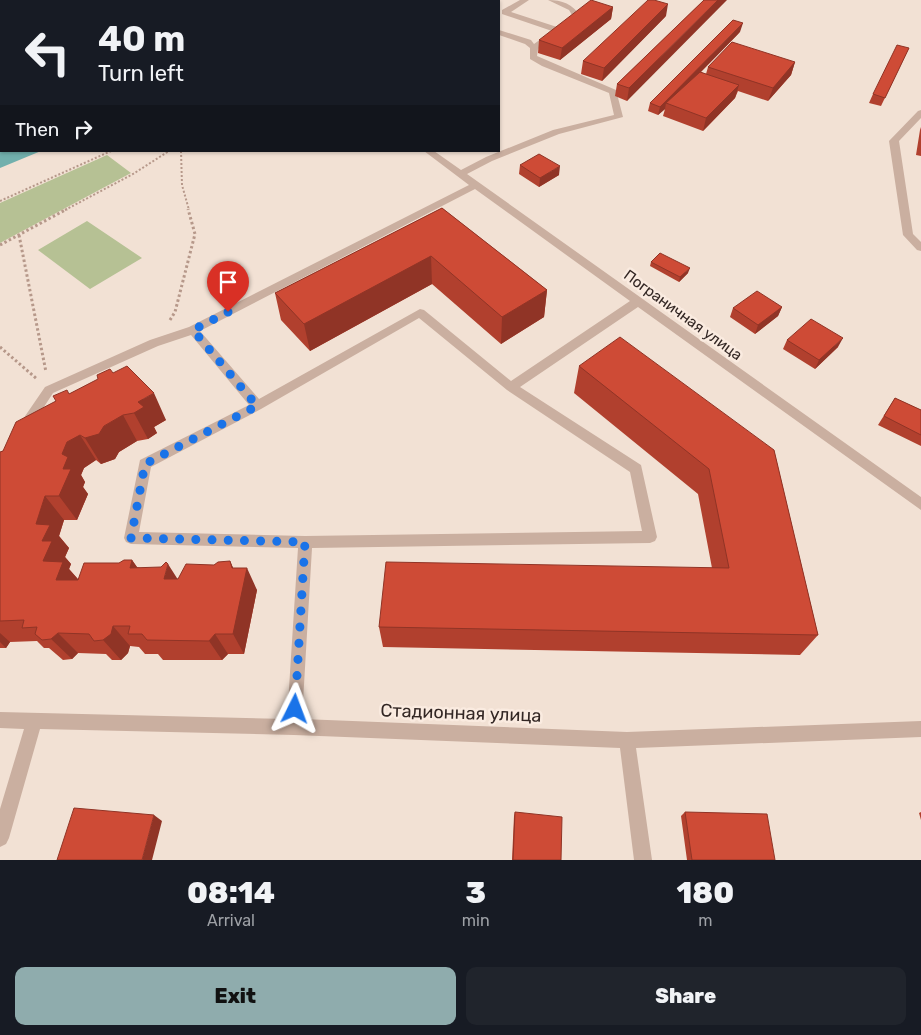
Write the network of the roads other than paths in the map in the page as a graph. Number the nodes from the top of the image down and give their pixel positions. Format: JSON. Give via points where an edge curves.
{"nodes":[{"id":1,"x":525,"y":0,"type":"edge"},
{"id":2,"x":552,"y":0,"type":"edge"},
{"id":3,"x":558,"y":30,"type":"junction"},
{"id":4,"x":500,"y":32,"type":"edge"},
{"id":5,"x":534,"y":48,"type":"junction"},
{"id":6,"x":921,"y":113,"type":"edge"},
{"id":7,"x":429,"y":152,"type":"edge"},
{"id":8,"x":460,"y":174,"type":"junction"},
{"id":9,"x":476,"y":185,"type":"junction"},
{"id":10,"x":921,"y":248,"type":"edge"},
{"id":11,"x":638,"y":301,"type":"junction"},
{"id":12,"x":193,"y":330,"type":"junction"},
{"id":13,"x":512,"y":387,"type":"junction"},
{"id":14,"x":257,"y":406,"type":"junction"},
{"id":15,"x":19,"y":435,"type":"edge"},
{"id":16,"x":921,"y":504,"type":"edge"},
{"id":17,"x":305,"y":542,"type":"junction"},
{"id":18,"x":0,"y":720,"type":"edge"},
{"id":19,"x":34,"y":721,"type":"junction"},
{"id":20,"x":294,"y":727,"type":"junction"},
{"id":21,"x":921,"y":729,"type":"edge"},
{"id":22,"x":627,"y":740,"type":"junction"},
{"id":23,"x":0,"y":838,"type":"edge"},
{"id":24,"x":643,"y":860,"type":"edge"}],
"edges":[{"from":1,"to":3,"type":"street","via":[[505,12]]},
{"from":2,"to":3,"type":"street","via":[[572,9],[576,16]]},
{"from":3,"to":5,"type":"street"},
{"from":4,"to":5,"type":"street","via":[[528,42]]},
{"from":5,"to":8,"type":"street","via":[[533,57],[544,64],[613,92],[619,117],[556,132]]},
{"from":6,"to":10,"type":"street","via":[[894,141],[908,235]]},
{"from":7,"to":8,"type":"street","name":"Пограничная улица"},
{"from":8,"to":9,"type":"street","name":"Пограничная улица"},
{"from":9,"to":11,"type":"street","name":"Пограничная улица"},
{"from":9,"to":12,"type":"street"},
{"from":11,"to":13,"type":"street"},
{"from":11,"to":16,"type":"street","name":"Пограничная улица"},
{"from":12,"to":14,"type":"street"},
{"from":12,"to":15,"type":"street","via":[[154,343],[49,390]]},
{"from":13,"to":14,"type":"street","via":[[420,313]]},
{"from":13,"to":17,"type":"street","via":[[636,469],[650,537]]},
{"from":14,"to":17,"type":"street","via":[[145,464],[131,538]]},
{"from":17,"to":20,"type":"street"},
{"from":18,"to":19,"type":"street","name":"Стадионная улица"},
{"from":19,"to":20,"type":"street","name":"Стадионная улица"},
{"from":19,"to":23,"type":"street"},
{"from":20,"to":22,"type":"street","name":"Стадионная улица"},
{"from":21,"to":22,"type":"street","name":"Стадионная улица"},
{"from":22,"to":24,"type":"street"}]}
